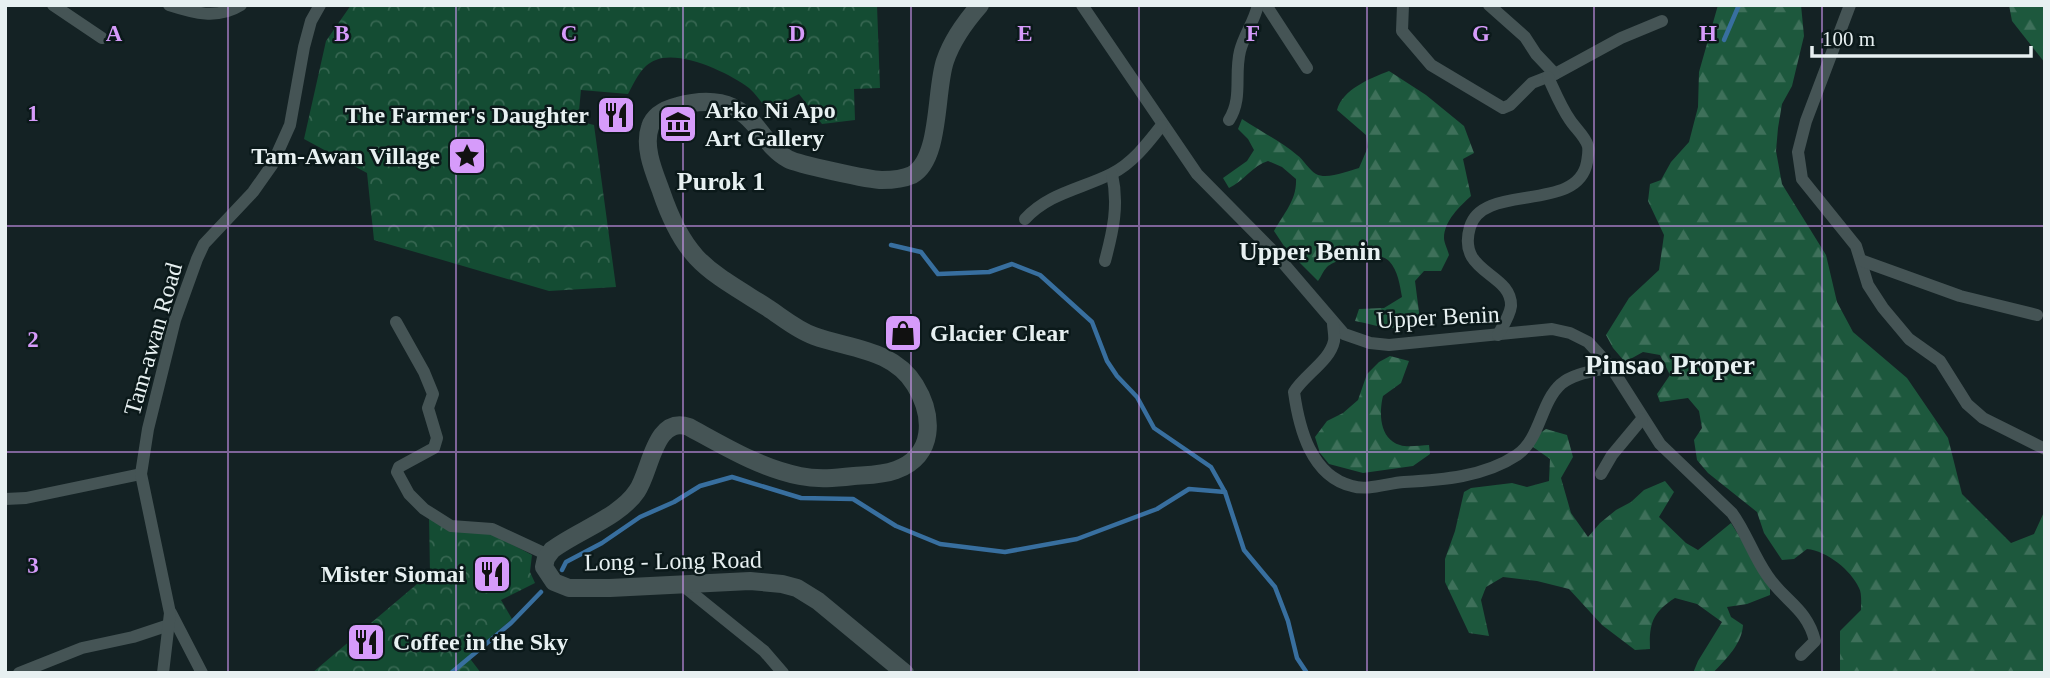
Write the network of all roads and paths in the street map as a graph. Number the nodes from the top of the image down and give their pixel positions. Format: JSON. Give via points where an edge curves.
{"nodes":[{"id":1,"x":52,"y":5,"type":"edge"},
{"id":2,"x":169,"y":5,"type":"edge"},
{"id":3,"x":241,"y":5,"type":"edge"},
{"id":4,"x":320,"y":5,"type":"edge"},
{"id":5,"x":980,"y":5,"type":"edge"},
{"id":6,"x":1082,"y":5,"type":"edge"},
{"id":7,"x":1258,"y":5,"type":"edge"},
{"id":8,"x":1266,"y":5,"type":"edge"},
{"id":9,"x":1403,"y":5,"type":"edge"},
{"id":10,"x":1489,"y":5,"type":"edge"},
{"id":11,"x":1850,"y":5,"type":"edge"},
{"id":12,"x":1662,"y":21,"type":"dead end"},
{"id":13,"x":102,"y":38,"type":"dead end"},
{"id":14,"x":1307,"y":68,"type":"dead end"},
{"id":15,"x":1552,"y":76,"type":"junction"},
{"id":16,"x":1229,"y":120,"type":"dead end"},
{"id":17,"x":1163,"y":125,"type":"junction"},
{"id":18,"x":1112,"y":174,"type":"junction"},
{"id":19,"x":1025,"y":219,"type":"dead end"},
{"id":20,"x":1105,"y":261,"type":"dead end"},
{"id":21,"x":1863,"y":261,"type":"junction"},
{"id":22,"x":2037,"y":315,"type":"dead end"},
{"id":23,"x":396,"y":322,"type":"dead end"},
{"id":24,"x":1333,"y":323,"type":"junction"},
{"id":25,"x":1499,"y":335,"type":"junction"},
{"id":26,"x":1611,"y":367,"type":"junction"},
{"id":27,"x":1642,"y":419,"type":"junction"},
{"id":28,"x":2045,"y":449,"type":"edge"},
{"id":29,"x":141,"y":474,"type":"junction"},
{"id":30,"x":1601,"y":474,"type":"dead end"},
{"id":31,"x":5,"y":499,"type":"edge"},
{"id":32,"x":548,"y":555,"type":"junction"},
{"id":33,"x":681,"y":584,"type":"junction"},
{"id":34,"x":170,"y":619,"type":"junction"},
{"id":35,"x":1801,"y":655,"type":"dead end"},
{"id":36,"x":19,"y":673,"type":"edge"},
{"id":37,"x":163,"y":673,"type":"edge"},
{"id":38,"x":202,"y":673,"type":"edge"},
{"id":39,"x":783,"y":673,"type":"edge"},
{"id":40,"x":905,"y":673,"type":"edge"}],
"edges":[{"from":1,"to":13,"type":"street"},
{"from":2,"to":3,"type":"street","via":[[215,15]]},
{"from":4,"to":29,"type":"street","name":"Tam-awan Road","via":[[304,47],[290,125],[272,164],[253,192],[204,244],[197,259],[173,327]]},
{"from":5,"to":32,"type":"main road","name":"Long - Long Road","via":[[949,49],[930,147],[914,174],[880,180],[795,163],[772,146],[743,112],[720,103],[695,101],[669,109],[655,118],[648,134],[653,170],[669,214],[694,257],[800,330],[875,354],[902,369],[922,398],[928,419],[928,435],[920,454],[887,473],[806,477],[771,467],[689,427],[675,425],[657,443],[633,497]]},
{"from":6,"to":17,"type":"street","name":"Upper Benin"},
{"from":7,"to":16,"type":"street","via":[[1239,54],[1238,99]]},
{"from":8,"to":14,"type":"street"},
{"from":9,"to":15,"type":"street","via":[[1402,31],[1432,65],[1503,108],[1532,83]]},
{"from":10,"to":15,"type":"street","via":[[1525,37]]},
{"from":11,"to":21,"type":"street","via":[[1819,82],[1798,152],[1802,179],[1844,229]]},
{"from":12,"to":15,"type":"street"},
{"from":15,"to":25,"type":"street","via":[[1562,107],[1587,142],[1586,167],[1577,183],[1496,205],[1482,211],[1470,225],[1467,244],[1473,261],[1510,296],[1511,307]]},
{"from":17,"to":18,"type":"street"},
{"from":17,"to":24,"type":"street","name":"Upper Benin","via":[[1197,174],[1272,250]]},
{"from":18,"to":19,"type":"street","via":[[1052,197]]},
{"from":18,"to":20,"type":"street","via":[[1116,212]]},
{"from":21,"to":22,"type":"street","via":[[1960,296]]},
{"from":21,"to":28,"type":"street","via":[[1868,285],[1883,308],[1909,339],[1940,361],[1967,404],[1983,418]]},
{"from":23,"to":32,"type":"street","via":[[433,394],[428,408],[437,438],[434,448],[399,467],[403,486],[424,509],[451,526],[492,530]]},
{"from":24,"to":25,"type":"street","name":"Upper Benin","via":[[1355,339],[1389,345]]},
{"from":24,"to":26,"type":"street","via":[[1330,350],[1294,393],[1311,456],[1336,479],[1353,487],[1455,478],[1508,461],[1528,444],[1561,384]]},
{"from":25,"to":26,"type":"street","name":"Upper Benin","via":[[1552,329],[1570,333],[1588,342]]},
{"from":26,"to":27,"type":"street","name":"Upper Benin"},
{"from":27,"to":30,"type":"street"},
{"from":27,"to":35,"type":"street","name":"Upper Benin","via":[[1660,444],[1741,526],[1769,579],[1801,611],[1815,641]]},
{"from":29,"to":31,"type":"street"},
{"from":29,"to":34,"type":"street","name":"Tam-awan Road"},
{"from":32,"to":33,"type":"main road","name":"Long - Long Road","via":[[544,567],[548,576],[569,588]]},
{"from":33,"to":39,"type":"street","via":[[764,651]]},
{"from":33,"to":40,"type":"main road","name":"Long - Long Road","via":[[750,581],[797,589]]},
{"from":34,"to":36,"type":"street","via":[[133,637],[82,648]]},
{"from":34,"to":37,"type":"street","name":"Tam-awan Road"},
{"from":34,"to":38,"type":"street"}]}
